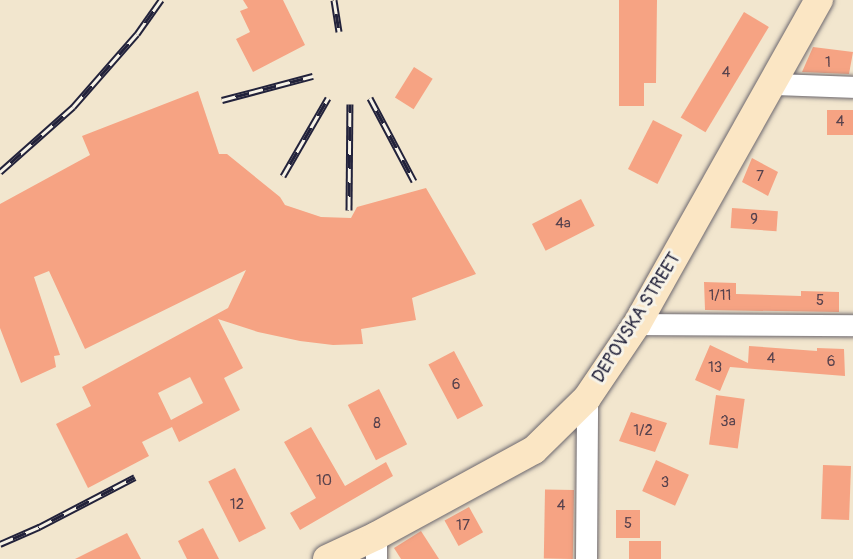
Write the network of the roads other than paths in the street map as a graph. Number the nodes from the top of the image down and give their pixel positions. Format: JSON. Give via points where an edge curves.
{"nodes":[{"id":1,"x":819,"y":0,"type":"edge"},
{"id":2,"x":772,"y":84,"type":"junction"},
{"id":3,"x":853,"y":87,"type":"edge"},
{"id":4,"x":637,"y":324,"type":"junction"},
{"id":5,"x":853,"y":325,"type":"edge"},
{"id":6,"x":587,"y":398,"type":"junction"},
{"id":7,"x":376,"y":548,"type":"edge"},
{"id":8,"x":327,"y":559,"type":"edge"},
{"id":9,"x":586,"y":559,"type":"edge"}],
"edges":[{"from":1,"to":2,"type":"main road","name":"DEPOVSKA STREET"},
{"from":2,"to":3,"type":"street"},
{"from":2,"to":4,"type":"main road","name":"DEPOVSKA STREET"},
{"from":4,"to":5,"type":"street"},
{"from":4,"to":6,"type":"main road","name":"DEPOVSKA STREET"},
{"from":6,"to":7,"type":"main road","name":"DEPOVSKA STREET","via":[[534,450]]},
{"from":6,"to":9,"type":"street"},
{"from":7,"to":8,"type":"main road","name":"DEPOVSKA STREET"}]}
